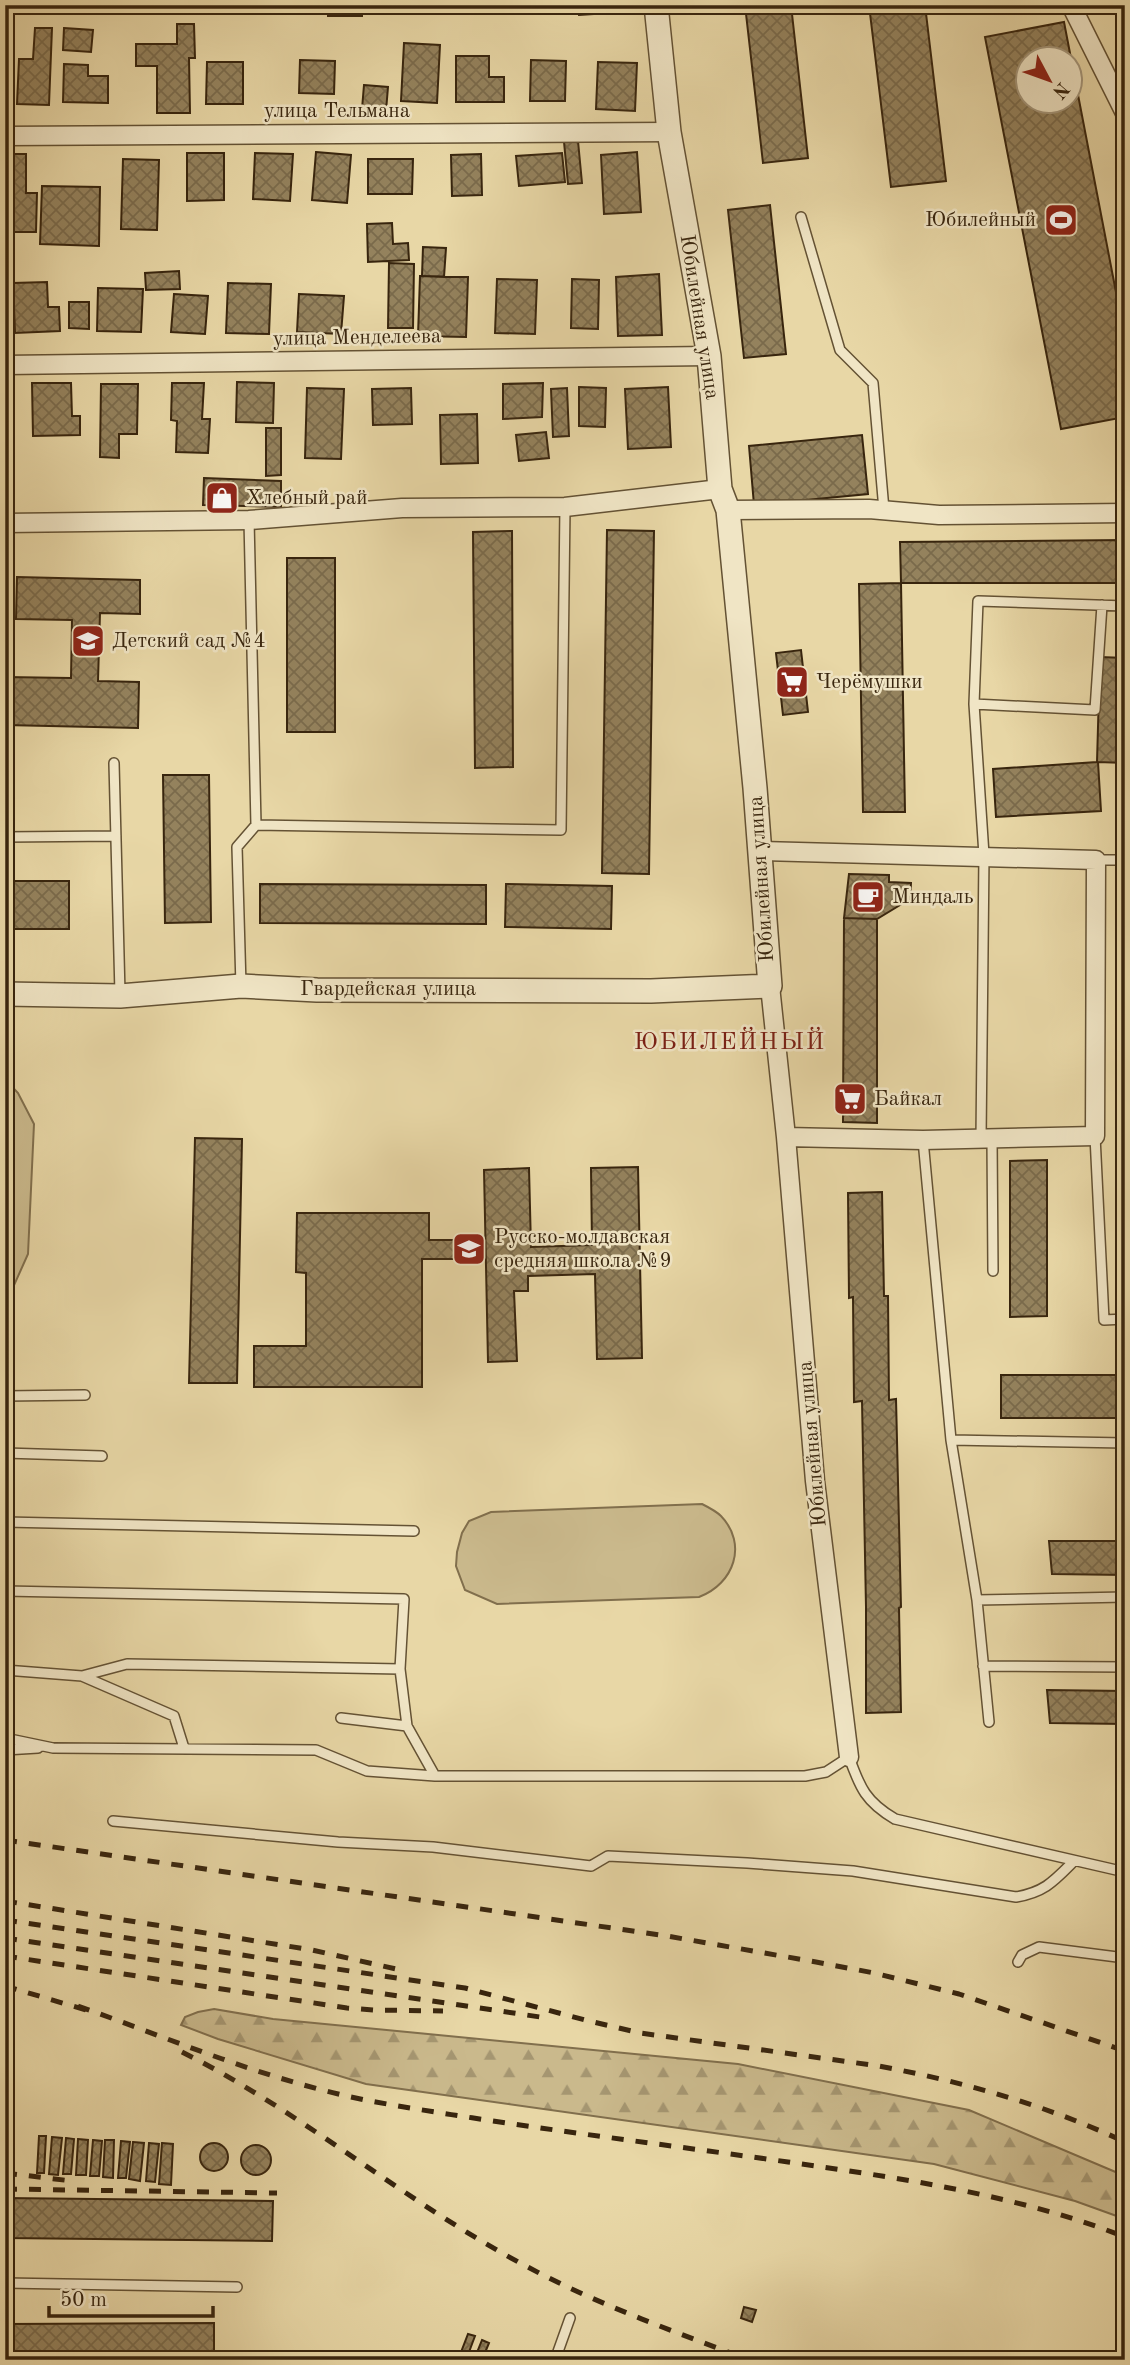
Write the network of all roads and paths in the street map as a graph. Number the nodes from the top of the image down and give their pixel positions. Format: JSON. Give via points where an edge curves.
{"nodes":[{"id":1,"x":656,"y":5,"type":"edge"},
{"id":2,"x":1072,"y":5,"type":"edge"},
{"id":3,"x":1125,"y":113,"type":"edge"},
{"id":4,"x":669,"y":132,"type":"junction"},
{"id":5,"x":5,"y":136,"type":"edge"},
{"id":6,"x":801,"y":217,"type":"dead end"},
{"id":7,"x":709,"y":356,"type":"junction"},
{"id":8,"x":5,"y":365,"type":"edge"},
{"id":9,"x":724,"y":499,"type":"junction"},
{"id":10,"x":565,"y":507,"type":"junction"},
{"id":11,"x":884,"y":510,"type":"junction"},
{"id":12,"x":1125,"y":513,"type":"edge"},
{"id":13,"x":249,"y":520,"type":"junction"},
{"id":14,"x":5,"y":523,"type":"edge"},
{"id":15,"x":1101,"y":605,"type":"junction"},
{"id":16,"x":1125,"y":606,"type":"edge"},
{"id":17,"x":974,"y":704,"type":"junction"},
{"id":18,"x":114,"y":763,"type":"dead end"},
{"id":19,"x":256,"y":825,"type":"junction"},
{"id":20,"x":116,"y":836,"type":"junction"},
{"id":21,"x":5,"y":837,"type":"edge"},
{"id":22,"x":759,"y":850,"type":"junction"},
{"id":23,"x":984,"y":855,"type":"junction"},
{"id":24,"x":1096,"y":860,"type":"junction"},
{"id":25,"x":1125,"y":860,"type":"edge"},
{"id":26,"x":241,"y":986,"type":"junction"},
{"id":27,"x":770,"y":986,"type":"junction"},
{"id":28,"x":5,"y":993,"type":"edge"},
{"id":29,"x":120,"y":996,"type":"junction"},
{"id":30,"x":1095,"y":1136,"type":"junction"},
{"id":31,"x":786,"y":1137,"type":"junction"},
{"id":32,"x":986,"y":1139,"type":"junction"},
{"id":33,"x":923,"y":1140,"type":"junction"},
{"id":34,"x":993,"y":1271,"type":"dead end"},
{"id":35,"x":1125,"y":1319,"type":"edge"},
{"id":36,"x":85,"y":1395,"type":"dead end"},
{"id":37,"x":5,"y":1396,"type":"edge"},
{"id":38,"x":951,"y":1440,"type":"junction"},
{"id":39,"x":1125,"y":1443,"type":"edge"},
{"id":40,"x":5,"y":1452,"type":"edge"},
{"id":41,"x":102,"y":1456,"type":"dead end"},
{"id":42,"x":5,"y":1522,"type":"edge"},
{"id":43,"x":414,"y":1531,"type":"dead end"},
{"id":44,"x":5,"y":1591,"type":"edge"},
{"id":45,"x":1125,"y":1597,"type":"edge"},
{"id":46,"x":977,"y":1601,"type":"junction"},
{"id":47,"x":983,"y":1666,"type":"junction"},
{"id":48,"x":1125,"y":1667,"type":"edge"},
{"id":49,"x":400,"y":1669,"type":"junction"},
{"id":50,"x":5,"y":1670,"type":"edge"},
{"id":51,"x":82,"y":1676,"type":"junction"},
{"id":52,"x":341,"y":1718,"type":"dead end"},
{"id":53,"x":989,"y":1722,"type":"dead end"},
{"id":54,"x":407,"y":1726,"type":"junction"},
{"id":55,"x":5,"y":1738,"type":"edge"},
{"id":56,"x":53,"y":1748,"type":"junction"},
{"id":57,"x":184,"y":1748,"type":"junction"},
{"id":58,"x":5,"y":1750,"type":"edge"},
{"id":59,"x":849,"y":1757,"type":"junction"},
{"id":60,"x":435,"y":1776,"type":"junction"},
{"id":61,"x":113,"y":1821,"type":"dead end"},
{"id":62,"x":1074,"y":1861,"type":"junction"},
{"id":63,"x":1125,"y":1872,"type":"edge"},
{"id":64,"x":1125,"y":1958,"type":"edge"},
{"id":65,"x":1018,"y":1962,"type":"dead end"},
{"id":66,"x":5,"y":2283,"type":"edge"},
{"id":67,"x":237,"y":2287,"type":"dead end"},
{"id":68,"x":570,"y":2318,"type":"dead end"},
{"id":69,"x":555,"y":2360,"type":"edge"}],
"edges":[{"from":1,"to":4,"type":"street","name":"Юбилейная улица"},
{"from":2,"to":3,"type":"street"},
{"from":4,"to":5,"type":"street","name":"улица Тельмана"},
{"from":4,"to":7,"type":"street","name":"Юбилейная улица"},
{"from":6,"to":11,"type":"lane","via":[[840,350],[873,383]]},
{"from":7,"to":8,"type":"street","name":"улица Менделеева"},
{"from":7,"to":9,"type":"street","name":"Юбилейная улица"},
{"from":9,"to":10,"type":"street"},
{"from":9,"to":11,"type":"street"},
{"from":9,"to":22,"type":"street","name":"Юбилейная улица"},
{"from":10,"to":13,"type":"street","via":[[402,508]]},
{"from":10,"to":19,"type":"lane","via":[[561,830]]},
{"from":11,"to":12,"type":"street"},
{"from":13,"to":14,"type":"street"},
{"from":13,"to":19,"type":"lane"},
{"from":15,"to":16,"type":"lane"},
{"from":15,"to":17,"type":"lane","via":[[978,601]]},
{"from":15,"to":17,"type":"lane","via":[[1095,710]]},
{"from":17,"to":23,"type":"lane"},
{"from":18,"to":20,"type":"lane"},
{"from":19,"to":26,"type":"lane","via":[[237,848]]},
{"from":20,"to":21,"type":"lane"},
{"from":20,"to":29,"type":"lane"},
{"from":22,"to":23,"type":"street"},
{"from":22,"to":27,"type":"street","name":"Юбилейная улица"},
{"from":23,"to":24,"type":"street"},
{"from":23,"to":32,"type":"lane"},
{"from":24,"to":25,"type":"lane"},
{"from":24,"to":30,"type":"street"},
{"from":26,"to":27,"type":"street","name":"Гвардейская улица","via":[[651,991]]},
{"from":26,"to":29,"type":"street","name":"Гвардейская улица"},
{"from":27,"to":31,"type":"street","name":"Юбилейная улица"},
{"from":28,"to":29,"type":"street","name":"Гвардейская улица"},
{"from":30,"to":32,"type":"street"},
{"from":30,"to":35,"type":"lane","via":[[1104,1320]]},
{"from":31,"to":33,"type":"street"},
{"from":31,"to":59,"type":"street","name":"Юбилейная улица","via":[[815,1480]]},
{"from":32,"to":33,"type":"street"},
{"from":32,"to":34,"type":"lane"},
{"from":33,"to":38,"type":"lane"},
{"from":36,"to":37,"type":"lane"},
{"from":38,"to":39,"type":"lane"},
{"from":38,"to":46,"type":"lane"},
{"from":40,"to":41,"type":"lane"},
{"from":42,"to":43,"type":"lane"},
{"from":44,"to":49,"type":"lane","via":[[404,1599]]},
{"from":45,"to":46,"type":"lane"},
{"from":46,"to":47,"type":"lane"},
{"from":47,"to":48,"type":"lane"},
{"from":47,"to":53,"type":"lane"},
{"from":49,"to":51,"type":"lane","via":[[127,1664]]},
{"from":49,"to":54,"type":"lane"},
{"from":50,"to":51,"type":"lane"},
{"from":51,"to":57,"type":"lane","via":[[174,1716]]},
{"from":52,"to":54,"type":"lane"},
{"from":54,"to":60,"type":"lane"},
{"from":55,"to":56,"type":"lane"},
{"from":56,"to":57,"type":"lane"},
{"from":56,"to":58,"type":"lane"},
{"from":57,"to":60,"type":"lane","via":[[316,1750],[366,1770]]},
{"from":59,"to":60,"type":"lane","via":[[826,1772],[805,1776]]},
{"from":59,"to":62,"type":"lane","via":[[867,1797],[895,1819]]},
{"from":61,"to":62,"type":"lane","via":[[433,1847],[591,1866],[608,1856],[840,1870],[1016,1897],[1034,1894]]},
{"from":62,"to":63,"type":"lane"},
{"from":64,"to":65,"type":"lane","via":[[1039,1947]]},
{"from":66,"to":67,"type":"lane"},
{"from":68,"to":69,"type":"lane"}]}
